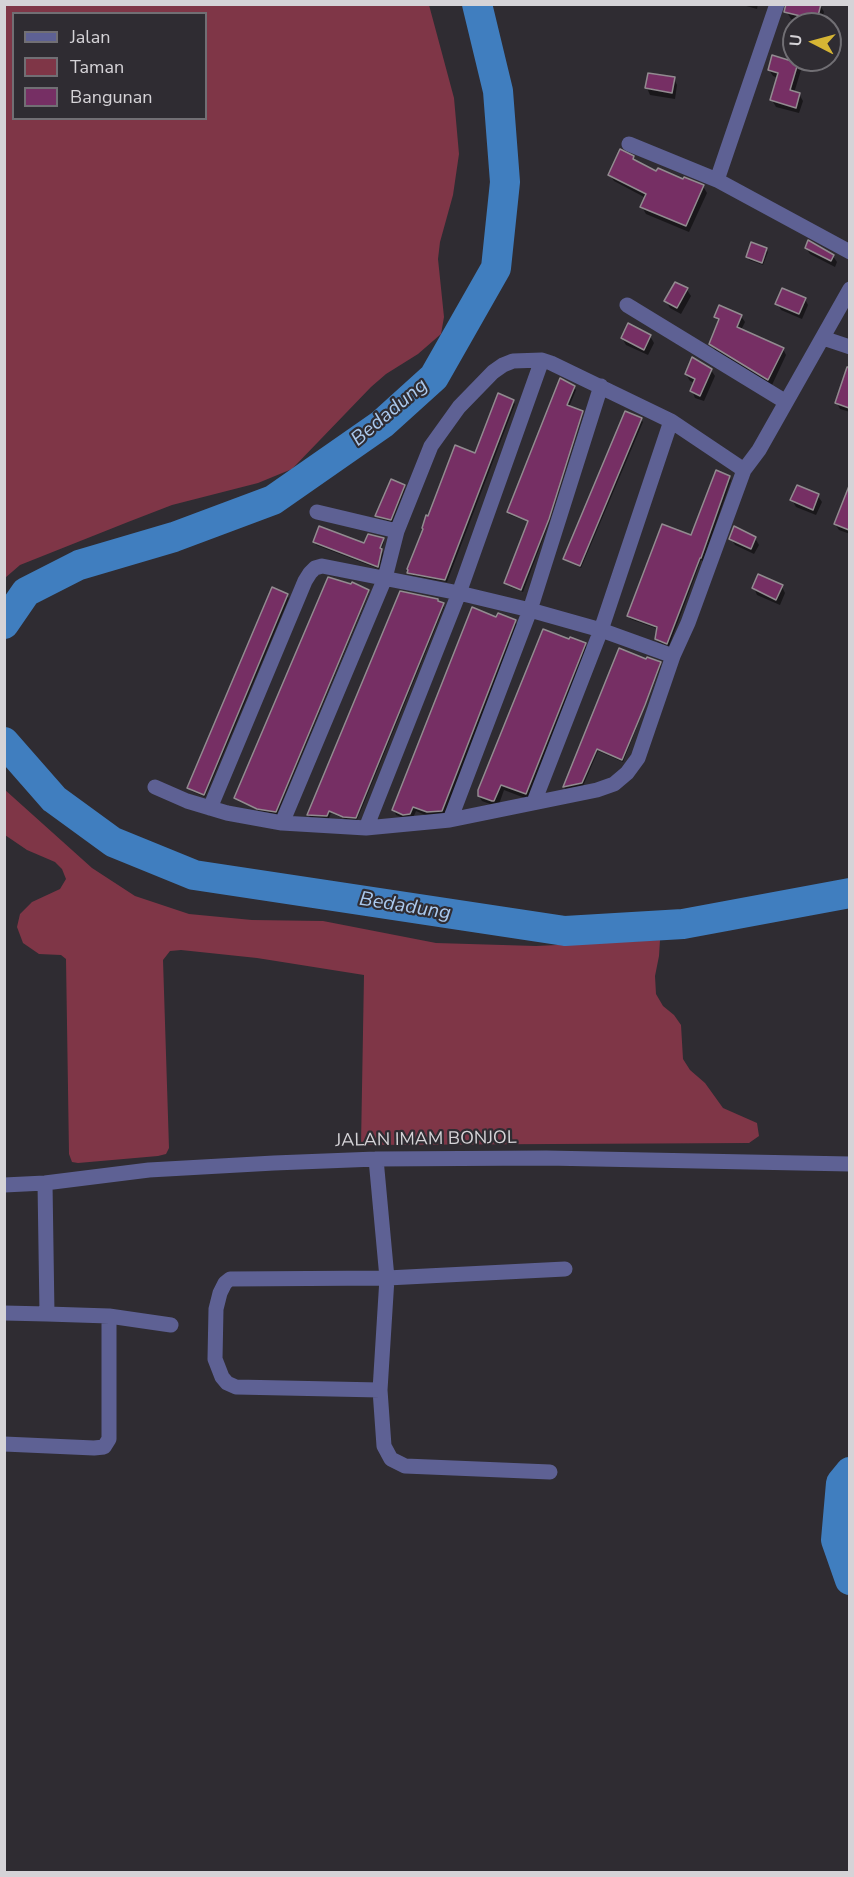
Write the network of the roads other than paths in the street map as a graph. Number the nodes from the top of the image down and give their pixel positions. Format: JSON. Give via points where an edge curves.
{"nodes":[{"id":1,"x":777,"y":4,"type":"edge"},
{"id":2,"x":629,"y":144,"type":"dead end"},
{"id":3,"x":717,"y":180,"type":"junction"},
{"id":4,"x":849,"y":252,"type":"edge"},
{"id":5,"x":849,"y":290,"type":"edge"},
{"id":6,"x":627,"y":305,"type":"dead end"},
{"id":7,"x":823,"y":338,"type":"junction"},
{"id":8,"x":849,"y":347,"type":"edge"},
{"id":9,"x":542,"y":360,"type":"junction"},
{"id":10,"x":601,"y":386,"type":"junction"},
{"id":11,"x":786,"y":402,"type":"junction"},
{"id":12,"x":671,"y":421,"type":"junction"},
{"id":13,"x":744,"y":470,"type":"junction"},
{"id":14,"x":317,"y":512,"type":"dead end"},
{"id":15,"x":398,"y":531,"type":"junction"},
{"id":16,"x":385,"y":579,"type":"junction"},
{"id":17,"x":459,"y":593,"type":"junction"},
{"id":18,"x":530,"y":610,"type":"junction"},
{"id":19,"x":601,"y":630,"type":"junction"},
{"id":20,"x":673,"y":656,"type":"junction"},
{"id":21,"x":155,"y":787,"type":"dead end"},
{"id":22,"x":534,"y":802,"type":"junction"},
{"id":23,"x":210,"y":808,"type":"junction"},
{"id":24,"x":450,"y":820,"type":"junction"},
{"id":25,"x":282,"y":823,"type":"junction"},
{"id":26,"x":366,"y":828,"type":"junction"},
{"id":27,"x":376,"y":1159,"type":"junction"},
{"id":28,"x":849,"y":1164,"type":"edge"},
{"id":29,"x":45,"y":1183,"type":"junction"},
{"id":30,"x":4,"y":1185,"type":"edge"},
{"id":31,"x":565,"y":1269,"type":"dead end"},
{"id":32,"x":387,"y":1278,"type":"junction"},
{"id":33,"x":4,"y":1313,"type":"edge"},
{"id":34,"x":47,"y":1314,"type":"junction"},
{"id":35,"x":109,"y":1316,"type":"junction"},
{"id":36,"x":171,"y":1325,"type":"dead end"},
{"id":37,"x":380,"y":1390,"type":"junction"},
{"id":38,"x":4,"y":1444,"type":"edge"},
{"id":39,"x":550,"y":1472,"type":"dead end"}],
"edges":[{"from":1,"to":3,"type":"street"},
{"from":2,"to":3,"type":"street"},
{"from":3,"to":4,"type":"street"},
{"from":5,"to":7,"type":"street"},
{"from":6,"to":11,"type":"street"},
{"from":7,"to":8,"type":"street"},
{"from":7,"to":11,"type":"street"},
{"from":9,"to":10,"type":"street"},
{"from":9,"to":15,"type":"street","via":[[503,365],[459,407],[431,446]]},
{"from":9,"to":17,"type":"street"},
{"from":10,"to":12,"type":"street"},
{"from":10,"to":18,"type":"street"},
{"from":11,"to":13,"type":"street"},
{"from":12,"to":13,"type":"street"},
{"from":12,"to":19,"type":"street"},
{"from":13,"to":20,"type":"street"},
{"from":14,"to":15,"type":"street"},
{"from":15,"to":16,"type":"street"},
{"from":16,"to":17,"type":"street"},
{"from":16,"to":23,"type":"street","via":[[322,567],[310,573]]},
{"from":16,"to":25,"type":"street"},
{"from":17,"to":18,"type":"street"},
{"from":17,"to":26,"type":"street"},
{"from":18,"to":19,"type":"street"},
{"from":18,"to":24,"type":"street"},
{"from":19,"to":20,"type":"street"},
{"from":19,"to":22,"type":"street"},
{"from":20,"to":22,"type":"street","via":[[638,758],[627,773],[614,784],[597,790]]},
{"from":21,"to":23,"type":"street"},
{"from":22,"to":24,"type":"street"},
{"from":23,"to":25,"type":"street"},
{"from":24,"to":26,"type":"street"},
{"from":25,"to":26,"type":"street"},
{"from":27,"to":28,"type":"street","name":"JALAN IMAM BONJOL"},
{"from":27,"to":29,"type":"street","name":"JALAN IMAM BONJOL","via":[[149,1170]]},
{"from":27,"to":32,"type":"street"},
{"from":29,"to":30,"type":"street","name":"JALAN IMAM BONJOL"},
{"from":29,"to":34,"type":"street"},
{"from":31,"to":32,"type":"street"},
{"from":32,"to":37,"type":"street"},
{"from":32,"to":37,"type":"street","via":[[230,1279],[225,1282],[216,1309],[217,1368],[236,1387]]},
{"from":33,"to":34,"type":"street"},
{"from":34,"to":35,"type":"street"},
{"from":35,"to":36,"type":"street"},
{"from":35,"to":38,"type":"street","via":[[109,1439],[104,1447]]},
{"from":37,"to":39,"type":"street","via":[[384,1446],[399,1464]]}]}
